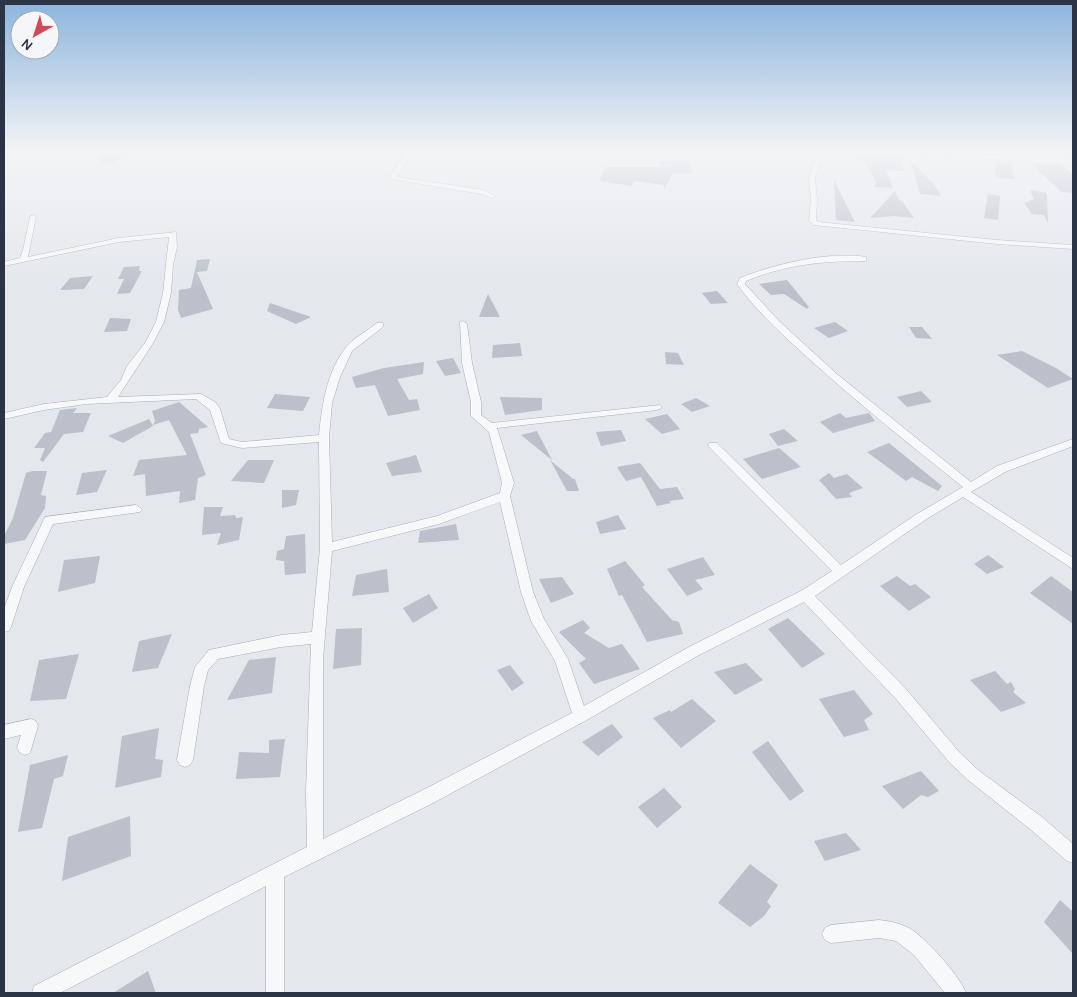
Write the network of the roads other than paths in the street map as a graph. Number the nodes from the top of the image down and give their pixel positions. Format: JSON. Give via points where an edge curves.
{"nodes":[{"id":1,"x":814,"y":199,"type":"edge"},
{"id":2,"x":33,"y":217,"type":"dead end"},
{"id":3,"x":1073,"y":247,"type":"edge"},
{"id":4,"x":863,"y":259,"type":"dead end"},
{"id":5,"x":23,"y":260,"type":"junction"},
{"id":6,"x":4,"y":264,"type":"edge"},
{"id":7,"x":463,"y":324,"type":"dead end"},
{"id":8,"x":380,"y":326,"type":"dead end"},
{"id":9,"x":110,"y":400,"type":"junction"},
{"id":10,"x":657,"y":407,"type":"dead end"},
{"id":11,"x":4,"y":416,"type":"edge"},
{"id":12,"x":490,"y":426,"type":"junction"},
{"id":13,"x":324,"y":438,"type":"junction"},
{"id":14,"x":1073,"y":442,"type":"edge"},
{"id":15,"x":713,"y":445,"type":"dead end"},
{"id":16,"x":967,"y":489,"type":"junction"},
{"id":17,"x":504,"y":496,"type":"junction"},
{"id":18,"x":136,"y":509,"type":"dead end"},
{"id":19,"x":326,"y":548,"type":"junction"},
{"id":20,"x":1073,"y":564,"type":"edge"},
{"id":21,"x":841,"y":572,"type":"junction"},
{"id":22,"x":806,"y":595,"type":"junction"},
{"id":23,"x":4,"y":627,"type":"edge"},
{"id":24,"x":319,"y":638,"type":"junction"},
{"id":25,"x":580,"y":716,"type":"junction"},
{"id":26,"x":4,"y":732,"type":"edge"},
{"id":27,"x":25,"y":748,"type":"dead end"},
{"id":28,"x":185,"y":760,"type":"dead end"},
{"id":29,"x":315,"y":852,"type":"junction"},
{"id":30,"x":1073,"y":855,"type":"edge"},
{"id":31,"x":275,"y":874,"type":"junction"},
{"id":32,"x":831,"y":934,"type":"dead end"},
{"id":33,"x":42,"y":993,"type":"edge"},
{"id":34,"x":275,"y":993,"type":"edge"},
{"id":35,"x":957,"y":993,"type":"edge"}],
"edges":[{"from":1,"to":3,"type":"street","via":[[812,220],[816,224]]},
{"from":2,"to":5,"type":"street"},
{"from":4,"to":16,"type":"street","via":[[794,263],[751,276],[741,284],[752,299],[853,394]]},
{"from":5,"to":6,"type":"street"},
{"from":5,"to":9,"type":"street","via":[[119,240],[173,234],[167,293],[160,322]]},
{"from":7,"to":12,"type":"street","via":[[476,416]]},
{"from":8,"to":13,"type":"street","via":[[348,350],[342,361],[327,403]]},
{"from":9,"to":11,"type":"street","via":[[44,407]]},
{"from":9,"to":13,"type":"street","via":[[198,396],[210,401],[214,407],[225,441],[242,445]]},
{"from":10,"to":12,"type":"street"},
{"from":12,"to":17,"type":"street","via":[[508,483]]},
{"from":13,"to":19,"type":"street"},
{"from":14,"to":16,"type":"street","via":[[1000,469]]},
{"from":15,"to":21,"type":"street"},
{"from":16,"to":20,"type":"street"},
{"from":16,"to":21,"type":"street"},
{"from":17,"to":19,"type":"street","via":[[439,520]]},
{"from":17,"to":25,"type":"street","via":[[527,592],[538,622],[561,660]]},
{"from":18,"to":23,"type":"street","via":[[49,520],[18,587]]},
{"from":19,"to":24,"type":"street"},
{"from":21,"to":22,"type":"street"},
{"from":22,"to":25,"type":"street","via":[[694,651]]},
{"from":22,"to":30,"type":"street","via":[[901,694],[955,758]]},
{"from":24,"to":28,"type":"street","via":[[281,641],[214,654],[202,667],[196,686]]},
{"from":24,"to":29,"type":"street","via":[[316,659]]},
{"from":25,"to":29,"type":"street"},
{"from":26,"to":27,"type":"street","via":[[32,726]]},
{"from":29,"to":31,"type":"street"},
{"from":31,"to":33,"type":"street"},
{"from":31,"to":34,"type":"street"},
{"from":32,"to":35,"type":"street","via":[[894,931],[910,939]]}]}
